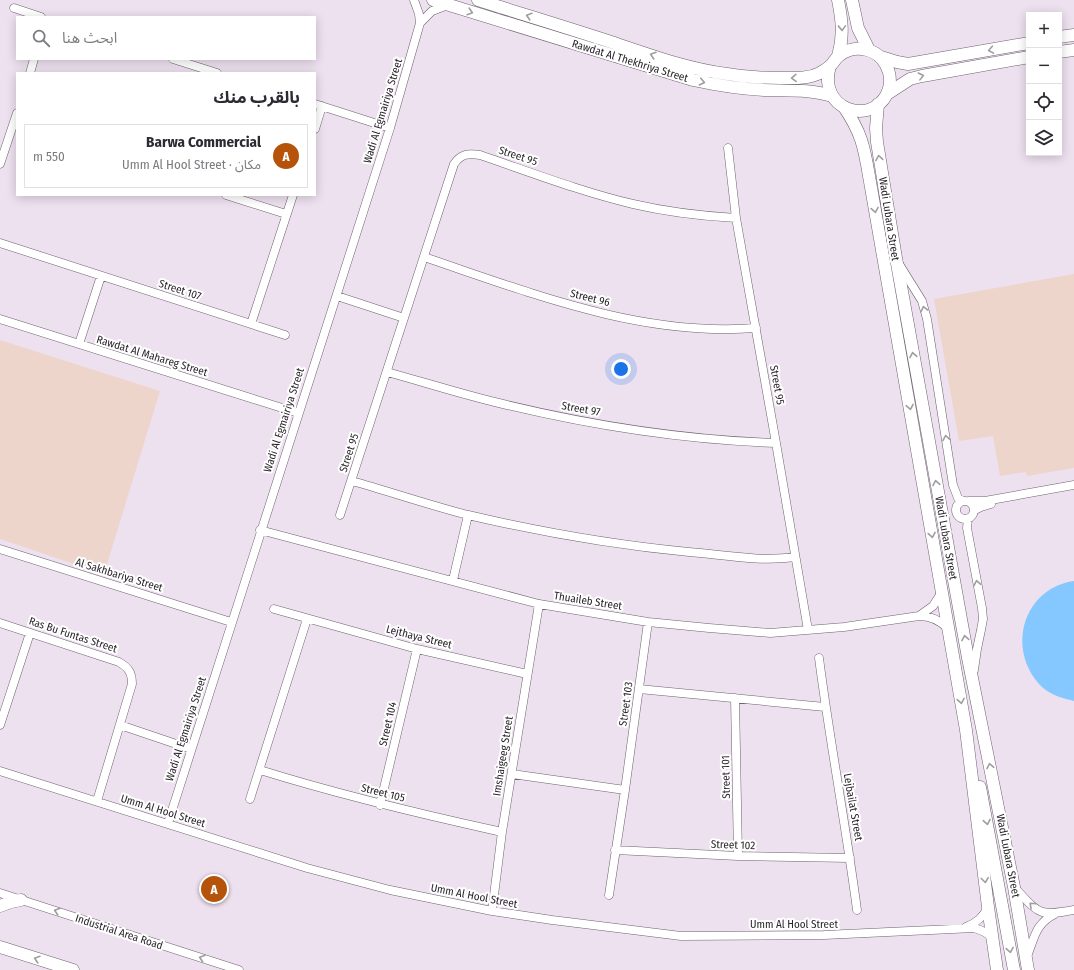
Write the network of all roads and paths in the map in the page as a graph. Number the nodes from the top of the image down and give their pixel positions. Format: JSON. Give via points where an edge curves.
{"nodes":[{"id":1,"x":414,"y":0,"type":"edge"},
{"id":2,"x":433,"y":0,"type":"edge"},
{"id":3,"x":478,"y":0,"type":"edge"},
{"id":4,"x":838,"y":0,"type":"edge"},
{"id":5,"x":852,"y":0,"type":"edge"},
{"id":6,"x":448,"y":5,"type":"junction"},
{"id":7,"x":14,"y":8,"type":"dead end"},
{"id":8,"x":38,"y":16,"type":"edge"},
{"id":9,"x":420,"y":22,"type":"junction"},
{"id":10,"x":1074,"y":35,"type":"edge"},
{"id":11,"x":1062,"y":37,"type":"edge"},
{"id":12,"x":1026,"y":44,"type":"edge"},
{"id":13,"x":868,"y":50,"type":"junction"},
{"id":14,"x":1074,"y":50,"type":"edge"},
{"id":15,"x":1062,"y":52,"type":"edge"},
{"id":16,"x":838,"y":56,"type":"junction"},
{"id":17,"x":880,"y":57,"type":"junction"},
{"id":18,"x":1026,"y":58,"type":"edge"},
{"id":19,"x":34,"y":60,"type":"edge"},
{"id":20,"x":176,"y":60,"type":"edge"},
{"id":21,"x":830,"y":66,"type":"junction"},
{"id":22,"x":30,"y":72,"type":"edge"},
{"id":23,"x":214,"y":72,"type":"edge"},
{"id":24,"x":887,"y":94,"type":"junction"},
{"id":25,"x":832,"y":96,"type":"junction"},
{"id":26,"x":878,"y":104,"type":"junction"},
{"id":27,"x":319,"y":105,"type":"edge"},
{"id":28,"x":844,"y":107,"type":"junction"},
{"id":29,"x":316,"y":122,"type":"edge"},
{"id":30,"x":15,"y":127,"type":"edge"},
{"id":31,"x":390,"y":128,"type":"junction"},
{"id":32,"x":728,"y":148,"type":"dead end"},
{"id":33,"x":0,"y":164,"type":"edge"},
{"id":34,"x":229,"y":196,"type":"edge"},
{"id":35,"x":293,"y":196,"type":"edge"},
{"id":36,"x":286,"y":214,"type":"junction"},
{"id":37,"x":736,"y":218,"type":"junction"},
{"id":38,"x":0,"y":243,"type":"edge"},
{"id":39,"x":424,"y":257,"type":"junction"},
{"id":40,"x":896,"y":258,"type":"junction"},
{"id":41,"x":101,"y":276,"type":"junction"},
{"id":42,"x":337,"y":296,"type":"junction"},
{"id":43,"x":404,"y":318,"type":"junction"},
{"id":44,"x":0,"y":319,"type":"edge"},
{"id":45,"x":251,"y":324,"type":"junction"},
{"id":46,"x":756,"y":328,"type":"junction"},
{"id":47,"x":285,"y":335,"type":"dead end"},
{"id":48,"x":79,"y":344,"type":"junction"},
{"id":49,"x":387,"y":372,"type":"junction"},
{"id":50,"x":298,"y":413,"type":"junction"},
{"id":51,"x":776,"y":443,"type":"junction"},
{"id":52,"x":352,"y":481,"type":"junction"},
{"id":53,"x":1074,"y":485,"type":"edge"},
{"id":54,"x":1074,"y":490,"type":"edge"},
{"id":55,"x":966,"y":501,"type":"junction"},
{"id":56,"x":975,"y":510,"type":"junction"},
{"id":57,"x":340,"y":515,"type":"dead end"},
{"id":58,"x":468,"y":515,"type":"junction"},
{"id":59,"x":968,"y":519,"type":"junction"},
{"id":60,"x":260,"y":530,"type":"junction"},
{"id":61,"x":0,"y":549,"type":"edge"},
{"id":62,"x":795,"y":557,"type":"junction"},
{"id":63,"x":453,"y":580,"type":"junction"},
{"id":64,"x":942,"y":592,"type":"junction"},
{"id":65,"x":538,"y":604,"type":"junction"},
{"id":66,"x":274,"y":609,"type":"dead end"},
{"id":67,"x":919,"y":616,"type":"junction"},
{"id":68,"x":307,"y":619,"type":"junction"},
{"id":69,"x":0,"y":622,"type":"edge"},
{"id":70,"x":231,"y":622,"type":"junction"},
{"id":71,"x":648,"y":622,"type":"junction"},
{"id":72,"x":948,"y":629,"type":"junction"},
{"id":73,"x":808,"y":630,"type":"junction"},
{"id":74,"x":30,"y":633,"type":"junction"},
{"id":75,"x":417,"y":649,"type":"junction"},
{"id":76,"x":818,"y":658,"type":"dead end"},
{"id":77,"x":527,"y":674,"type":"junction"},
{"id":78,"x":639,"y":689,"type":"junction"},
{"id":79,"x":735,"y":698,"type":"junction"},
{"id":80,"x":825,"y":707,"type":"junction"},
{"id":81,"x":0,"y":725,"type":"edge"},
{"id":82,"x":120,"y":725,"type":"junction"},
{"id":83,"x":966,"y":730,"type":"junction"},
{"id":84,"x":983,"y":731,"type":"junction"},
{"id":85,"x":191,"y":749,"type":"junction"},
{"id":86,"x":260,"y":770,"type":"junction"},
{"id":87,"x":0,"y":771,"type":"edge"},
{"id":88,"x":512,"y":774,"type":"junction"},
{"id":89,"x":625,"y":790,"type":"junction"},
{"id":90,"x":250,"y":799,"type":"dead end"},
{"id":91,"x":97,"y":801,"type":"junction"},
{"id":92,"x":380,"y":805,"type":"junction"},
{"id":93,"x":168,"y":823,"type":"junction"},
{"id":94,"x":502,"y":832,"type":"junction"},
{"id":95,"x":615,"y":850,"type":"junction"},
{"id":96,"x":738,"y":856,"type":"junction"},
{"id":97,"x":850,"y":858,"type":"junction"},
{"id":98,"x":1014,"y":887,"type":"junction"},
{"id":99,"x":0,"y":893,"type":"edge"},
{"id":100,"x":609,"y":895,"type":"dead end"},
{"id":101,"x":22,"y":900,"type":"junction"},
{"id":102,"x":0,"y":906,"type":"edge"},
{"id":103,"x":988,"y":907,"type":"junction"},
{"id":104,"x":858,"y":910,"type":"dead end"},
{"id":105,"x":1074,"y":910,"type":"edge"},
{"id":106,"x":492,"y":911,"type":"junction"},
{"id":107,"x":1055,"y":914,"type":"junction"},
{"id":108,"x":962,"y":928,"type":"junction"},
{"id":109,"x":993,"y":939,"type":"junction"},
{"id":110,"x":0,"y":947,"type":"edge"},
{"id":111,"x":1026,"y":956,"type":"junction"},
{"id":112,"x":74,"y":970,"type":"edge"},
{"id":113,"x":239,"y":970,"type":"edge"},
{"id":114,"x":997,"y":970,"type":"edge"},
{"id":115,"x":1014,"y":970,"type":"edge"},
{"id":116,"x":1028,"y":970,"type":"edge"}],
"edges":[{"from":1,"to":9,"type":"street","name":"Wadi Al Egmairiya Street","via":[[420,14]]},
{"from":2,"to":6,"type":"street","name":"Rawdat Al Thekhriya Street"},
{"from":21,"to":3,"type":"street","name":"Rawdat Al Thekhriya Street","one_way":true,"via":[[819,73],[798,78],[726,74],[659,58]]},
{"from":4,"to":16,"type":"street","one_way":true,"via":[[843,32]]},
{"from":5,"to":13,"type":"street","via":[[858,28]]},
{"from":6,"to":9,"type":"street","via":[[432,11]]},
{"from":6,"to":25,"type":"street","name":"Rawdat Al Thekhriya Street","one_way":true,"via":[[693,80],[728,87],[812,91]]},
{"from":7,"to":8,"type":"street"},
{"from":9,"to":31,"type":"street","name":"Wadi Al Egmairiya Street"},
{"from":10,"to":11,"type":"street"},
{"from":12,"to":17,"type":"street","one_way":true,"via":[[908,64]]},
{"from":13,"to":16,"type":"street","via":[[852,49]]},
{"from":13,"to":17,"type":"street"},
{"from":14,"to":15,"type":"street"},
{"from":16,"to":21,"type":"street"},
{"from":17,"to":24,"type":"street","via":[[889,71]]},
{"from":24,"to":18,"type":"street","one_way":true,"via":[[910,79]]},
{"from":19,"to":22,"type":"street"},
{"from":20,"to":23,"type":"street"},
{"from":21,"to":25,"type":"street","via":[[828,81]]},
{"from":24,"to":26,"type":"street"},
{"from":25,"to":28,"type":"street"},
{"from":26,"to":28,"type":"street","via":[[861,111]]},
{"from":40,"to":26,"type":"street","name":"Wadi Lubara Street","one_way":true,"via":[[877,142]]},
{"from":27,"to":29,"type":"street"},
{"from":27,"to":31,"type":"street"},
{"from":28,"to":64,"type":"street","name":"Wadi Lubara Street","one_way":true,"via":[[863,144]]},
{"from":30,"to":33,"type":"street"},
{"from":31,"to":42,"type":"street","name":"Wadi Al Egmairiya Street"},
{"from":32,"to":37,"type":"street","name":"Street 95"},
{"from":34,"to":36,"type":"street"},
{"from":35,"to":36,"type":"street"},
{"from":36,"to":45,"type":"street"},
{"from":37,"to":39,"type":"street","name":"Street 95","via":[[634,205],[471,153],[458,158],[454,164]]},
{"from":37,"to":46,"type":"street","name":"Street 95"},
{"from":38,"to":41,"type":"street","name":"Street 107"},
{"from":39,"to":43,"type":"street","name":"Street 95"},
{"from":39,"to":46,"type":"street","name":"Street 96","via":[[543,297],[640,321],[690,328]]},
{"from":55,"to":40,"type":"street","one_way":true,"via":[[958,498],[953,485],[922,301]]},
{"from":84,"to":40,"type":"street","name":"Wadi Lubara Street","one_way":true},
{"from":41,"to":45,"type":"street","name":"Street 107"},
{"from":41,"to":48,"type":"street"},
{"from":42,"to":43,"type":"street"},
{"from":42,"to":50,"type":"street","name":"Wadi Al Egmairiya Street"},
{"from":43,"to":49,"type":"street","name":"Street 95"},
{"from":44,"to":48,"type":"street","name":"Rawdat Al Mahareg Street"},
{"from":45,"to":47,"type":"street","name":"Street 107"},
{"from":46,"to":51,"type":"street","name":"Street 95"},
{"from":48,"to":50,"type":"street","name":"Rawdat Al Mahareg Street"},
{"from":49,"to":51,"type":"street","name":"Street 97","via":[[506,405],[566,418],[706,439]]},
{"from":49,"to":52,"type":"street","name":"Street 95"},
{"from":50,"to":60,"type":"street","name":"Wadi Al Egmairiya Street"},
{"from":51,"to":62,"type":"street","name":"Street 95"},
{"from":52,"to":57,"type":"street","name":"Street 95"},
{"from":52,"to":58,"type":"street","name":"Street 95"},
{"from":53,"to":55,"type":"street"},
{"from":54,"to":56,"type":"street","via":[[987,505]]},
{"from":55,"to":56,"type":"street","via":[[972,503]]},
{"from":55,"to":59,"type":"street","via":[[957,505],[956,512],[961,518]]},
{"from":56,"to":59,"type":"street"},
{"from":58,"to":62,"type":"street","name":"Street 95","via":[[654,549],[760,559]]},
{"from":58,"to":63,"type":"street"},
{"from":84,"to":59,"type":"street","one_way":true,"via":[[979,689],[974,670],[983,619],[967,528]]},
{"from":60,"to":63,"type":"street","name":"Thuaileb Street"},
{"from":60,"to":70,"type":"street","name":"Wadi Al Egmairiya Street"},
{"from":61,"to":70,"type":"street","name":"Al Sakhbariya Street"},
{"from":62,"to":73,"type":"street","name":"Street 95"},
{"from":63,"to":65,"type":"street","name":"Thuaileb Street"},
{"from":64,"to":67,"type":"street","via":[[933,606]]},
{"from":64,"to":72,"type":"street","name":"Wadi Lubara Street"},
{"from":65,"to":71,"type":"street","name":"Thuaileb Street"},
{"from":65,"to":77,"type":"street","name":"Imshaigeeg Street"},
{"from":66,"to":68,"type":"street","name":"Lejthaya Street"},
{"from":67,"to":72,"type":"street","name":"Thuaileb Street","via":[[935,619]]},
{"from":67,"to":73,"type":"street","name":"Thuaileb Street"},
{"from":68,"to":75,"type":"street","name":"Lejthaya Street"},
{"from":68,"to":86,"type":"street"},
{"from":69,"to":74,"type":"street","name":"Ras Bu Funtas Street"},
{"from":70,"to":85,"type":"street","name":"Wadi Al Egmairiya Street"},
{"from":71,"to":73,"type":"street","name":"Thuaileb Street","via":[[770,633]]},
{"from":71,"to":78,"type":"street","name":"Street 103"},
{"from":72,"to":83,"type":"street","name":"Wadi Lubara Street","one_way":true},
{"from":74,"to":81,"type":"street"},
{"from":74,"to":82,"type":"street","name":"Ras Bu Funtas Street","via":[[119,662],[129,670],[132,684]]},
{"from":75,"to":77,"type":"street","name":"Lejthaya Street"},
{"from":75,"to":92,"type":"street","name":"Street 104"},
{"from":76,"to":80,"type":"street","name":"Lejbailat Street"},
{"from":77,"to":88,"type":"street","name":"Imshaigeeg Street"},
{"from":78,"to":79,"type":"street"},
{"from":78,"to":89,"type":"street","name":"Street 103"},
{"from":79,"to":80,"type":"street"},
{"from":79,"to":96,"type":"street","name":"Street 101"},
{"from":80,"to":97,"type":"street","name":"Lejbailat Street"},
{"from":82,"to":85,"type":"street"},
{"from":82,"to":91,"type":"street","name":"Ras Bu Funtas Street"},
{"from":83,"to":103,"type":"street","name":"Wadi Lubara Street","one_way":true},
{"from":83,"to":115,"type":"street","one_way":true,"via":[[985,813]]},
{"from":98,"to":84,"type":"street","name":"Wadi Lubara Street","one_way":true},
{"from":85,"to":93,"type":"street","name":"Wadi Al Egmairiya Street"},
{"from":86,"to":90,"type":"street"},
{"from":86,"to":92,"type":"street","name":"Street 105"},
{"from":87,"to":91,"type":"street","name":"Umm Al Hool Street"},
{"from":88,"to":89,"type":"street"},
{"from":88,"to":94,"type":"street","name":"Imshaigeeg Street"},
{"from":89,"to":95,"type":"street","name":"Street 103"},
{"from":91,"to":93,"type":"street","name":"Umm Al Hool Street"},
{"from":92,"to":94,"type":"street","name":"Street 105"},
{"from":93,"to":106,"type":"street","name":"Umm Al Hool Street","via":[[307,868],[390,890]]},
{"from":94,"to":106,"type":"street","name":"Imshaigeeg Street"},
{"from":95,"to":96,"type":"street","name":"Street 102"},
{"from":95,"to":100,"type":"street","name":"Street 103"},
{"from":96,"to":97,"type":"street","name":"Street 102"},
{"from":97,"to":104,"type":"street","name":"Lejbailat Street"},
{"from":107,"to":98,"type":"street","one_way":true,"via":[[1038,911]]},
{"from":98,"to":111,"type":"street","name":"Wadi Lubara Street"},
{"from":99,"to":101,"type":"street","name":"Industrial Area Road"},
{"from":101,"to":102,"type":"street"},
{"from":113,"to":101,"type":"street","name":"Industrial Area Road","one_way":true},
{"from":103,"to":108,"type":"street","name":"Umm Al Hool Street","via":[[974,924]]},
{"from":103,"to":109,"type":"street","name":"Wadi Lubara Street"},
{"from":105,"to":107,"type":"street"},
{"from":106,"to":108,"type":"street","name":"Umm Al Hool Street","via":[[681,936],[824,935]]},
{"from":107,"to":111,"type":"street","via":[[1046,918],[1040,925]]},
{"from":108,"to":109,"type":"street","name":"Umm Al Hool Street","via":[[982,930]]},
{"from":109,"to":114,"type":"street","name":"Wadi Lubara Street"},
{"from":112,"to":110,"type":"street","one_way":true},
{"from":111,"to":116,"type":"street","name":"Wadi Lubara Street"}]}
